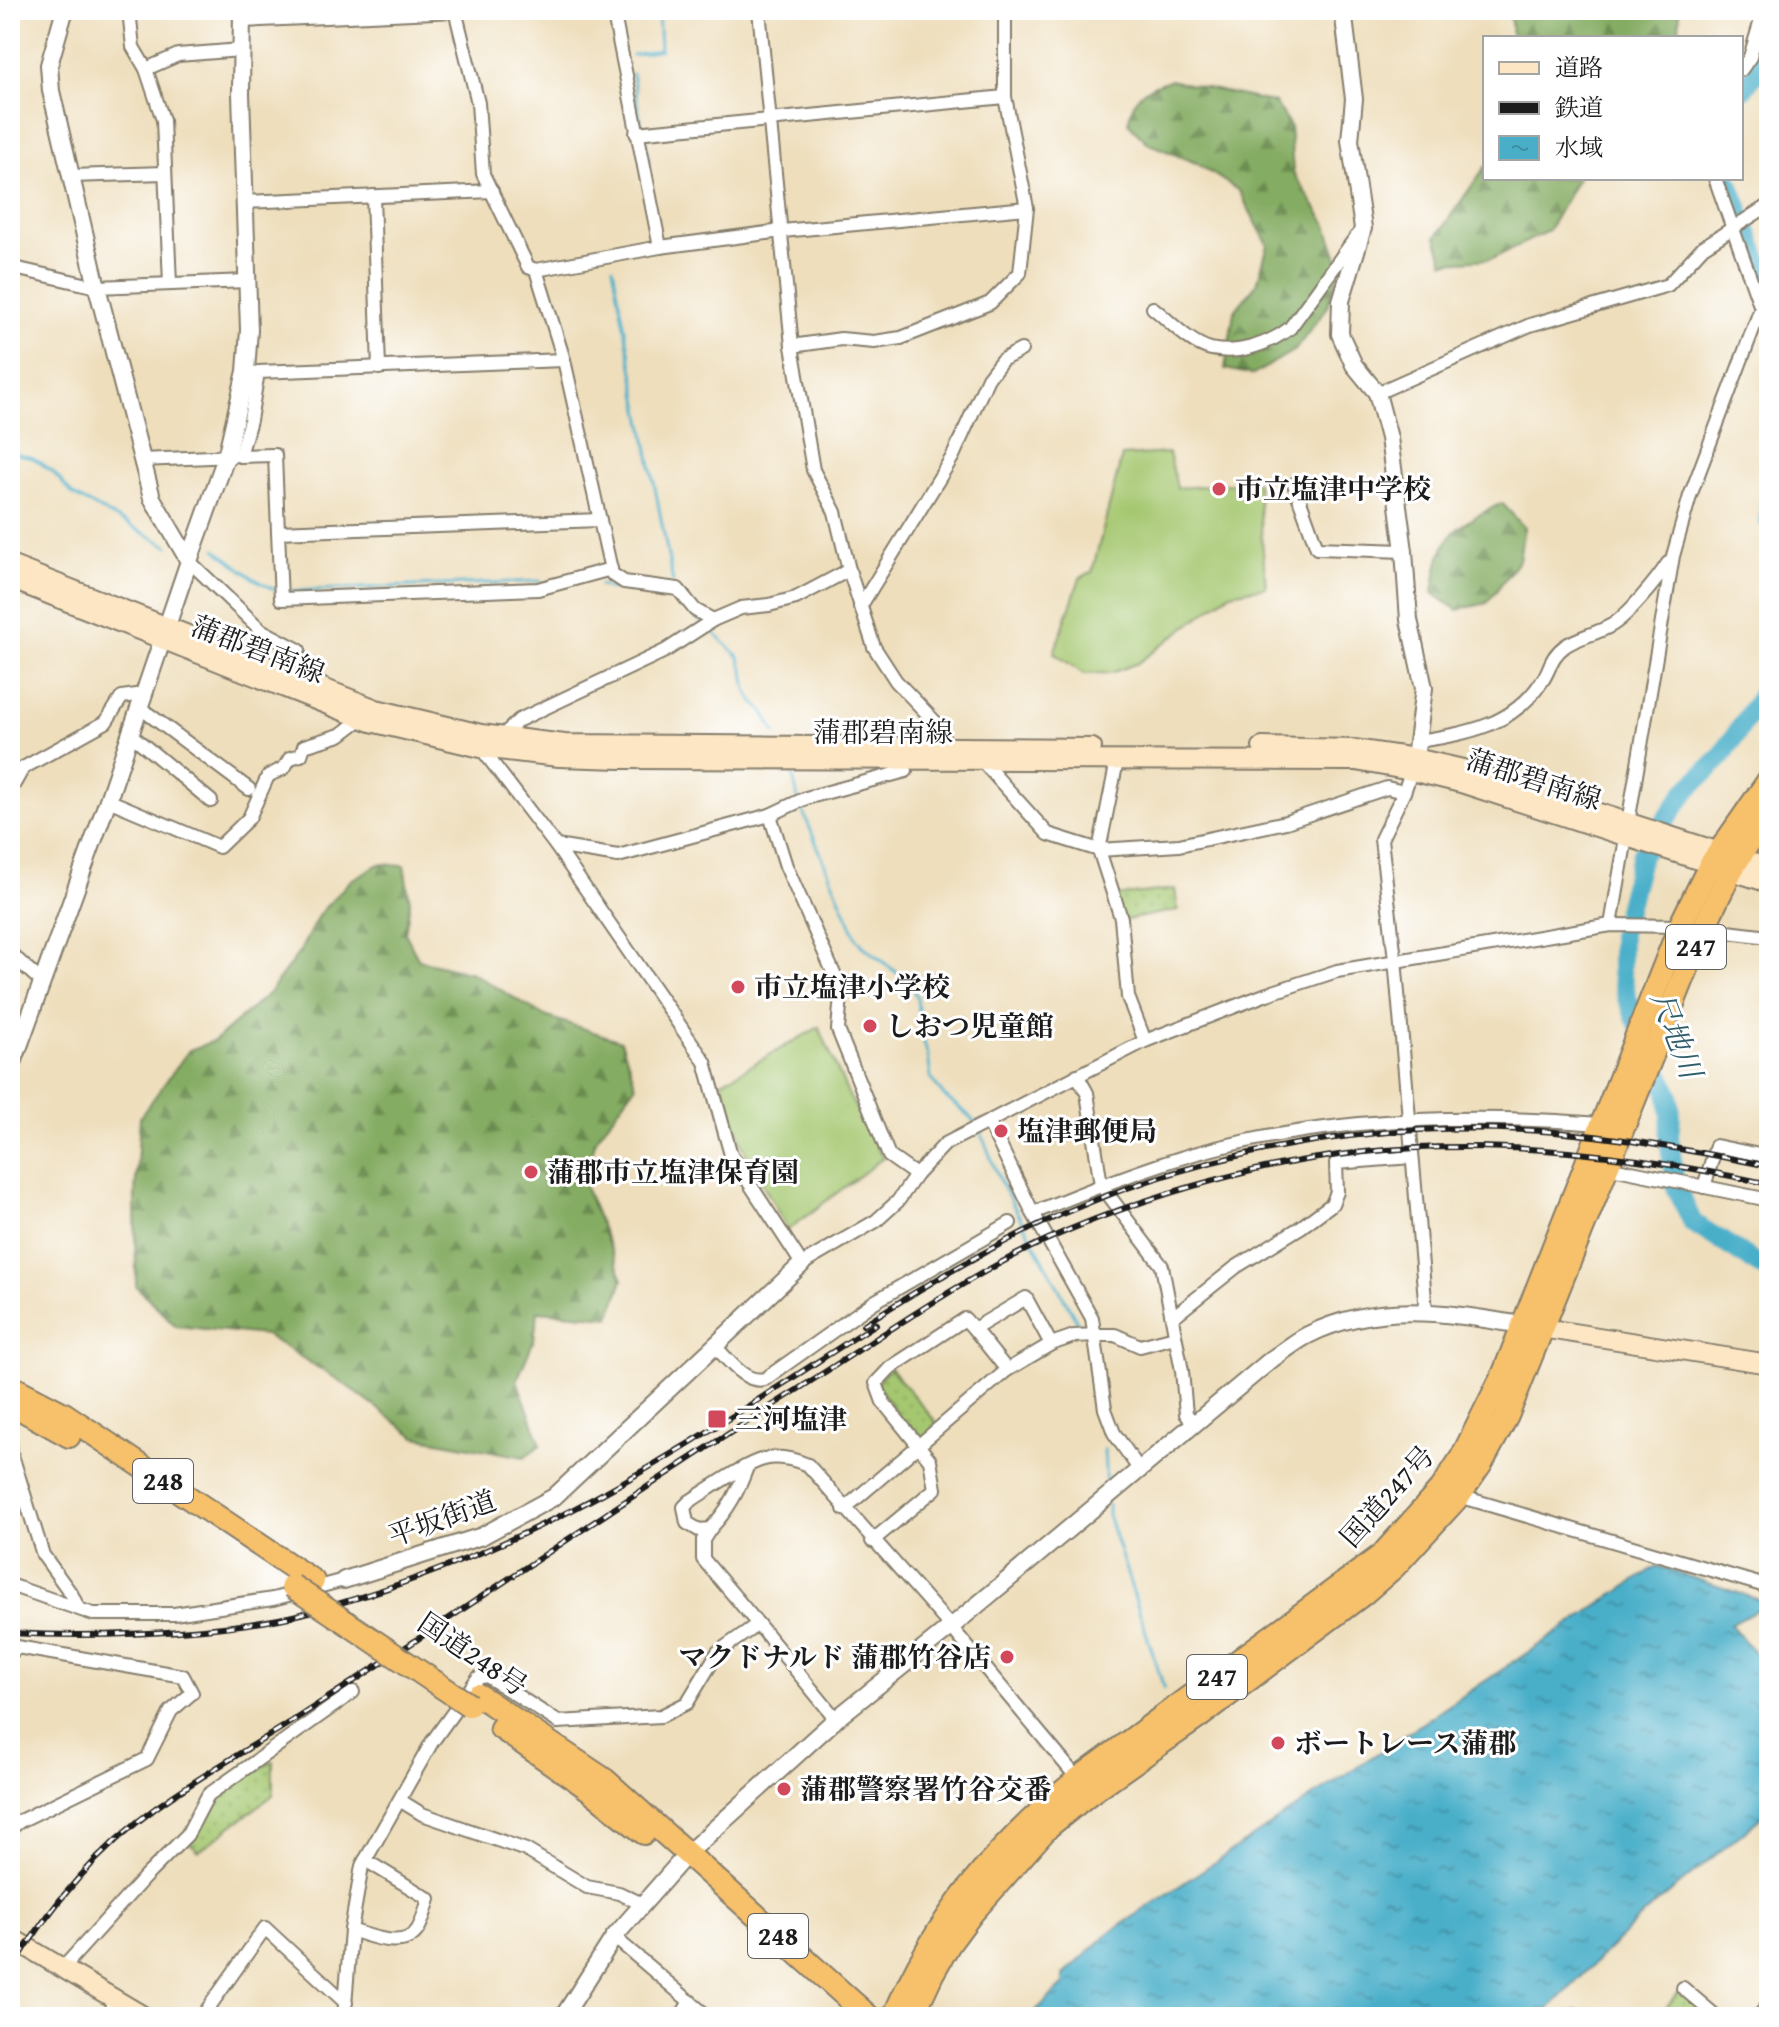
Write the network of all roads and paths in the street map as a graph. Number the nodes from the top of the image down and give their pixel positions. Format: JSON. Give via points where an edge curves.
{"nodes":[{"id":1,"x":66,"y":10,"type":"edge"},
{"id":2,"x":129,"y":10,"type":"edge"},
{"id":3,"x":613,"y":10,"type":"edge"},
{"id":4,"x":759,"y":10,"type":"edge"},
{"id":5,"x":1005,"y":10,"type":"edge"},
{"id":6,"x":1343,"y":10,"type":"edge"},
{"id":7,"x":1764,"y":10,"type":"edge"},
{"id":8,"x":456,"y":11,"type":"edge"},
{"id":9,"x":242,"y":15,"type":"edge"},
{"id":10,"x":241,"y":50,"type":"junction"},
{"id":11,"x":1743,"y":67,"type":"edge"},
{"id":12,"x":146,"y":69,"type":"junction"},
{"id":13,"x":1005,"y":97,"type":"junction"},
{"id":14,"x":771,"y":120,"type":"junction"},
{"id":15,"x":636,"y":133,"type":"junction"},
{"id":16,"x":165,"y":173,"type":"junction"},
{"id":17,"x":71,"y":176,"type":"junction"},
{"id":18,"x":1716,"y":180,"type":"edge"},
{"id":19,"x":492,"y":191,"type":"junction"},
{"id":20,"x":373,"y":196,"type":"junction"},
{"id":21,"x":243,"y":202,"type":"junction"},
{"id":22,"x":1769,"y":205,"type":"edge"},
{"id":23,"x":1027,"y":208,"type":"junction"},
{"id":24,"x":1363,"y":228,"type":"junction"},
{"id":25,"x":1733,"y":228,"type":"junction"},
{"id":26,"x":782,"y":231,"type":"junction"},
{"id":27,"x":660,"y":247,"type":"junction"},
{"id":28,"x":10,"y":267,"type":"edge"},
{"id":29,"x":536,"y":270,"type":"junction"},
{"id":30,"x":247,"y":281,"type":"junction"},
{"id":31,"x":170,"y":284,"type":"junction"},
{"id":32,"x":97,"y":287,"type":"junction"},
{"id":33,"x":1153,"y":308,"type":"dead end"},
{"id":34,"x":792,"y":346,"type":"junction"},
{"id":35,"x":1021,"y":350,"type":"dead end"},
{"id":36,"x":564,"y":360,"type":"junction"},
{"id":37,"x":379,"y":368,"type":"junction"},
{"id":38,"x":1377,"y":393,"type":"junction"},
{"id":39,"x":233,"y":456,"type":"junction"},
{"id":40,"x":142,"y":460,"type":"junction"},
{"id":41,"x":1294,"y":484,"type":"dead end"},
{"id":42,"x":600,"y":520,"type":"junction"},
{"id":43,"x":278,"y":532,"type":"junction"},
{"id":44,"x":1404,"y":551,"type":"junction"},
{"id":45,"x":1673,"y":556,"type":"junction"},
{"id":46,"x":189,"y":561,"type":"junction"},
{"id":47,"x":10,"y":565,"type":"edge"},
{"id":48,"x":611,"y":569,"type":"junction"},
{"id":49,"x":849,"y":570,"type":"junction"},
{"id":50,"x":10,"y":579,"type":"edge"},
{"id":51,"x":860,"y":607,"type":"junction"},
{"id":52,"x":707,"y":623,"type":"junction"},
{"id":53,"x":165,"y":635,"type":"junction"},
{"id":54,"x":299,"y":650,"type":"dead end"},
{"id":55,"x":141,"y":700,"type":"junction"},
{"id":56,"x":361,"y":719,"type":"junction"},
{"id":57,"x":129,"y":733,"type":"junction"},
{"id":58,"x":501,"y":737,"type":"junction"},
{"id":59,"x":481,"y":748,"type":"junction"},
{"id":60,"x":948,"y":753,"type":"junction"},
{"id":61,"x":1415,"y":757,"type":"junction"},
{"id":62,"x":895,"y":760,"type":"junction"},
{"id":63,"x":981,"y":760,"type":"junction"},
{"id":64,"x":1117,"y":761,"type":"junction"},
{"id":65,"x":1769,"y":780,"type":"edge"},
{"id":66,"x":249,"y":789,"type":"dead end"},
{"id":67,"x":10,"y":791,"type":"edge"},
{"id":68,"x":1404,"y":792,"type":"junction"},
{"id":69,"x":108,"y":800,"type":"junction"},
{"id":70,"x":211,"y":801,"type":"dead end"},
{"id":71,"x":1769,"y":809,"type":"edge"},
{"id":72,"x":770,"y":815,"type":"junction"},
{"id":73,"x":1644,"y":836,"type":"junction"},
{"id":74,"x":556,"y":846,"type":"junction"},
{"id":75,"x":1099,"y":850,"type":"junction"},
{"id":76,"x":1725,"y":862,"type":"junction"},
{"id":77,"x":1769,"y":868,"type":"edge"},
{"id":78,"x":1769,"y":883,"type":"edge"},
{"id":79,"x":1618,"y":925,"type":"junction"},
{"id":80,"x":1680,"y":926,"type":"junction"},
{"id":81,"x":1703,"y":929,"type":"junction"},
{"id":82,"x":1769,"y":937,"type":"edge"},
{"id":83,"x":10,"y":953,"type":"edge"},
{"id":84,"x":1395,"y":959,"type":"junction"},
{"id":85,"x":42,"y":982,"type":"junction"},
{"id":86,"x":1145,"y":1041,"type":"junction"},
{"id":87,"x":10,"y":1071,"type":"edge"},
{"id":88,"x":1077,"y":1075,"type":"junction"},
{"id":89,"x":1409,"y":1119,"type":"junction"},
{"id":90,"x":1600,"y":1124,"type":"junction"},
{"id":91,"x":982,"y":1126,"type":"junction"},
{"id":92,"x":1412,"y":1157,"type":"junction"},
{"id":93,"x":1769,"y":1157,"type":"edge"},
{"id":94,"x":1607,"y":1167,"type":"junction"},
{"id":95,"x":916,"y":1175,"type":"junction"},
{"id":96,"x":1101,"y":1185,"type":"junction"},
{"id":97,"x":1697,"y":1186,"type":"junction"},
{"id":98,"x":1769,"y":1200,"type":"edge"},
{"id":99,"x":1033,"y":1213,"type":"junction"},
{"id":100,"x":1010,"y":1223,"type":"dead end"},
{"id":101,"x":802,"y":1264,"type":"junction"},
{"id":102,"x":1426,"y":1311,"type":"junction"},
{"id":103,"x":1173,"y":1317,"type":"junction"},
{"id":104,"x":1532,"y":1327,"type":"junction"},
{"id":105,"x":974,"y":1329,"type":"junction"},
{"id":106,"x":1096,"y":1335,"type":"junction"},
{"id":107,"x":1175,"y":1337,"type":"junction"},
{"id":108,"x":1051,"y":1344,"type":"junction"},
{"id":109,"x":714,"y":1345,"type":"junction"},
{"id":110,"x":1769,"y":1364,"type":"edge"},
{"id":111,"x":1007,"y":1370,"type":"junction"},
{"id":112,"x":10,"y":1386,"type":"edge"},
{"id":113,"x":10,"y":1403,"type":"edge"},
{"id":114,"x":1193,"y":1422,"type":"junction"},
{"id":115,"x":10,"y":1437,"type":"edge"},
{"id":116,"x":918,"y":1447,"type":"junction"},
{"id":117,"x":747,"y":1467,"type":"junction"},
{"id":118,"x":1139,"y":1469,"type":"junction"},
{"id":119,"x":1459,"y":1496,"type":"junction"},
{"id":120,"x":844,"y":1509,"type":"junction"},
{"id":121,"x":710,"y":1529,"type":"junction"},
{"id":122,"x":872,"y":1541,"type":"junction"},
{"id":123,"x":344,"y":1580,"type":"joint"},
{"id":124,"x":302,"y":1584,"type":"junction"},
{"id":125,"x":10,"y":1585,"type":"edge"},
{"id":126,"x":1769,"y":1587,"type":"edge"},
{"id":127,"x":78,"y":1608,"type":"junction"},
{"id":128,"x":758,"y":1624,"type":"junction"},
{"id":129,"x":951,"y":1627,"type":"junction"},
{"id":130,"x":10,"y":1654,"type":"edge"},
{"id":131,"x":353,"y":1692,"type":"dead end"},
{"id":132,"x":836,"y":1719,"type":"junction"},
{"id":133,"x":1078,"y":1779,"type":"junction"},
{"id":134,"x":401,"y":1801,"type":"junction"},
{"id":135,"x":10,"y":1829,"type":"edge"},
{"id":136,"x":365,"y":1860,"type":"junction"},
{"id":137,"x":682,"y":1860,"type":"junction"},
{"id":138,"x":642,"y":1904,"type":"junction"},
{"id":139,"x":351,"y":1930,"type":"junction"},
{"id":140,"x":614,"y":1937,"type":"junction"},
{"id":141,"x":11,"y":1938,"type":"edge"},
{"id":142,"x":62,"y":1969,"type":"junction"},
{"id":143,"x":1683,"y":1988,"type":"dead end"},
{"id":144,"x":113,"y":1997,"type":"junction"},
{"id":145,"x":690,"y":2001,"type":"junction"},
{"id":146,"x":346,"y":2003,"type":"junction"},
{"id":147,"x":1769,"y":2005,"type":"edge"},
{"id":148,"x":115,"y":2017,"type":"edge"},
{"id":149,"x":145,"y":2017,"type":"edge"},
{"id":150,"x":202,"y":2017,"type":"edge"},
{"id":151,"x":344,"y":2017,"type":"edge"},
{"id":152,"x":563,"y":2017,"type":"edge"},
{"id":153,"x":681,"y":2017,"type":"edge"},
{"id":154,"x":708,"y":2017,"type":"edge"},
{"id":155,"x":846,"y":2017,"type":"edge"},
{"id":156,"x":869,"y":2017,"type":"edge"},
{"id":157,"x":894,"y":2017,"type":"edge"},
{"id":158,"x":912,"y":2017,"type":"edge"},
{"id":159,"x":1717,"y":2017,"type":"edge"},
{"id":160,"x":1758,"y":2017,"type":"edge"}],
"edges":[{"from":1,"to":17,"type":"street","via":[[49,65]]},
{"from":2,"to":12,"type":"street","via":[[133,47]]},
{"from":3,"to":15,"type":"street"},
{"from":4,"to":14,"type":"street"},
{"from":5,"to":13,"type":"street"},
{"from":6,"to":24,"type":"street","via":[[1354,99],[1350,140]]},
{"from":7,"to":11,"type":"street"},
{"from":8,"to":9,"type":"street"},
{"from":8,"to":19,"type":"street","via":[[478,103],[483,174]]},
{"from":9,"to":10,"type":"street"},
{"from":10,"to":12,"type":"street","via":[[178,55]]},
{"from":10,"to":21,"type":"street"},
{"from":12,"to":16,"type":"street","via":[[163,120]]},
{"from":13,"to":14,"type":"street"},
{"from":13,"to":23,"type":"street"},
{"from":14,"to":15,"type":"street"},
{"from":14,"to":26,"type":"street"},
{"from":15,"to":27,"type":"street"},
{"from":16,"to":17,"type":"street"},
{"from":16,"to":31,"type":"street"},
{"from":17,"to":32,"type":"street"},
{"from":18,"to":25,"type":"street"},
{"from":19,"to":20,"type":"street"},
{"from":19,"to":29,"type":"street","via":[[528,267]]},
{"from":20,"to":21,"type":"street"},
{"from":20,"to":37,"type":"street"},
{"from":21,"to":30,"type":"street"},
{"from":22,"to":25,"type":"street"},
{"from":23,"to":26,"type":"street"},
{"from":23,"to":34,"type":"street","via":[[1020,273],[990,303],[901,338]]},
{"from":24,"to":33,"type":"street","via":[[1290,328],[1256,347],[1210,349]]},
{"from":24,"to":38,"type":"street","via":[[1341,301],[1340,334],[1354,365]]},
{"from":25,"to":38,"type":"street","via":[[1703,247],[1668,285],[1530,325]]},
{"from":25,"to":45,"type":"street","via":[[1761,308],[1690,496]]},
{"from":26,"to":27,"type":"street"},
{"from":26,"to":34,"type":"street"},
{"from":27,"to":29,"type":"street"},
{"from":28,"to":32,"type":"street"},
{"from":29,"to":36,"type":"street"},
{"from":30,"to":31,"type":"street"},
{"from":30,"to":39,"type":"street","via":[[246,371]]},
{"from":31,"to":32,"type":"street"},
{"from":32,"to":40,"type":"street"},
{"from":34,"to":49,"type":"street","via":[[813,470],[835,512]]},
{"from":35,"to":51,"type":"street","via":[[1002,360],[988,378],[953,456]]},
{"from":36,"to":37,"type":"street"},
{"from":36,"to":42,"type":"street"},
{"from":37,"to":39,"type":"street","via":[[258,372],[250,420]]},
{"from":38,"to":44,"type":"street","via":[[1389,438]]},
{"from":39,"to":40,"type":"street"},
{"from":39,"to":43,"type":"street","via":[[275,455]]},
{"from":39,"to":46,"type":"street"},
{"from":40,"to":46,"type":"street","via":[[159,514]]},
{"from":41,"to":44,"type":"street","via":[[1317,548]]},
{"from":42,"to":43,"type":"street"},
{"from":42,"to":48,"type":"street"},
{"from":43,"to":48,"type":"street","via":[[281,599],[538,589]]},
{"from":44,"to":61,"type":"street","via":[[1409,620],[1424,688]]},
{"from":45,"to":61,"type":"street","via":[[1613,625],[1565,646],[1547,665],[1544,680],[1508,716]]},
{"from":45,"to":73,"type":"street"},
{"from":46,"to":53,"type":"street"},
{"from":46,"to":54,"type":"street","via":[[261,630]]},
{"from":47,"to":53,"type":"main road","name":"蒲郡碧南線"},
{"from":48,"to":52,"type":"street","via":[[624,582],[678,589]]},
{"from":49,"to":51,"type":"street"},
{"from":49,"to":52,"type":"street","via":[[796,598],[741,608]]},
{"from":50,"to":53,"type":"main road","name":"蒲郡碧南線"},
{"from":51,"to":60,"type":"street","via":[[874,647],[896,681],[940,727]]},
{"from":52,"to":58,"type":"street","via":[[665,651],[519,720]]},
{"from":53,"to":55,"type":"street"},
{"from":53,"to":56,"type":"main road","name":"蒲郡碧南線"},
{"from":53,"to":58,"type":"main road","name":"蒲郡碧南線","via":[[376,709]]},
{"from":55,"to":57,"type":"street"},
{"from":55,"to":66,"type":"street"},
{"from":55,"to":67,"type":"street","via":[[122,697],[106,722],[23,768]]},
{"from":56,"to":59,"type":"main road","name":"蒲郡碧南線"},
{"from":56,"to":69,"type":"street","via":[[340,735],[304,746],[301,755],[268,776],[249,818],[219,847]]},
{"from":57,"to":69,"type":"street"},
{"from":57,"to":70,"type":"street"},
{"from":58,"to":60,"type":"main road","name":"蒲郡碧南線","via":[[578,744]]},
{"from":59,"to":62,"type":"main road","name":"蒲郡碧南線","via":[[621,759]]},
{"from":59,"to":74,"type":"street"},
{"from":60,"to":61,"type":"main road","name":"蒲郡碧南線","via":[[1340,748]]},
{"from":60,"to":62,"type":"main road","name":"蒲郡碧南線"},
{"from":60,"to":63,"type":"main road","name":"蒲郡碧南線"},
{"from":61,"to":64,"type":"main road","name":"蒲郡碧南線"},
{"from":61,"to":68,"type":"street"},
{"from":61,"to":73,"type":"main road","name":"蒲郡碧南線","via":[[1463,769]]},
{"from":62,"to":72,"type":"street","via":[[906,771]]},
{"from":63,"to":64,"type":"main road","name":"蒲郡碧南線"},
{"from":63,"to":75,"type":"street","via":[[1048,834]]},
{"from":64,"to":75,"type":"street"},
{"from":65,"to":76,"type":"highway","name":"国道247号","number":"247"},
{"from":68,"to":75,"type":"street","via":[[1387,788],[1286,822],[1179,845]]},
{"from":68,"to":84,"type":"street","via":[[1381,839]]},
{"from":69,"to":85,"type":"street"},
{"from":71,"to":76,"type":"highway","name":"国道247号","number":"247"},
{"from":72,"to":74,"type":"street","via":[[618,856]]},
{"from":72,"to":95,"type":"street","via":[[786,866],[834,974],[841,995],[838,1030],[889,1156]]},
{"from":73,"to":76,"type":"main road","name":"蒲郡碧南線"},
{"from":73,"to":79,"type":"street"},
{"from":74,"to":101,"type":"street","via":[[705,1062],[731,1155]]},
{"from":75,"to":86,"type":"street","via":[[1121,918],[1128,997]]},
{"from":76,"to":77,"type":"main road","name":"蒲郡碧南線"},
{"from":76,"to":78,"type":"main road","name":"蒲郡碧南線"},
{"from":76,"to":80,"type":"highway","name":"国道247号","number":"247"},
{"from":76,"to":81,"type":"highway","name":"国道247号","number":"247"},
{"from":79,"to":80,"type":"street","name":"平坂街道"},
{"from":79,"to":84,"type":"street","name":"平坂街道"},
{"from":80,"to":90,"type":"highway","name":"国道247号","number":"247"},
{"from":81,"to":82,"type":"street"},
{"from":81,"to":94,"type":"highway","name":"国道247号","number":"247"},
{"from":83,"to":85,"type":"street"},
{"from":84,"to":86,"type":"street","name":"平坂街道","via":[[1337,971]]},
{"from":84,"to":89,"type":"street"},
{"from":85,"to":87,"type":"street"},
{"from":86,"to":88,"type":"street","name":"平坂街道"},
{"from":88,"to":91,"type":"street","name":"平坂街道"},
{"from":88,"to":96,"type":"street","via":[[1087,1093]]},
{"from":89,"to":90,"type":"street"},
{"from":89,"to":92,"type":"street"},
{"from":89,"to":96,"type":"street","via":[[1288,1134],[1196,1154]]},
{"from":90,"to":104,"type":"highway","name":"国道247号","number":"247"},
{"from":91,"to":95,"type":"street","name":"平坂街道","via":[[945,1144]]},
{"from":91,"to":99,"type":"street"},
{"from":92,"to":102,"type":"street"},
{"from":92,"to":103,"type":"street","via":[[1336,1163],[1332,1204],[1236,1267]]},
{"from":93,"to":97,"type":"street","via":[[1716,1146]]},
{"from":94,"to":97,"type":"street"},
{"from":94,"to":104,"type":"highway","name":"国道247号","number":"247"},
{"from":95,"to":101,"type":"street","name":"平坂街道","via":[[876,1221]]},
{"from":96,"to":99,"type":"street"},
{"from":96,"to":103,"type":"street","via":[[1162,1266]]},
{"from":97,"to":98,"type":"street"},
{"from":99,"to":106,"type":"street","via":[[1092,1318]]},
{"from":100,"to":109,"type":"street","via":[[874,1302],[765,1379],[747,1378]]},
{"from":101,"to":109,"type":"street","name":"平坂街道"},
{"from":102,"to":104,"type":"street"},
{"from":102,"to":114,"type":"street","via":[[1373,1315],[1307,1335]]},
{"from":103,"to":107,"type":"street"},
{"from":104,"to":110,"type":"main road"},
{"from":104,"to":119,"type":"highway","name":"国道247号","number":"247","via":[[1507,1416]]},
{"from":104,"to":133,"type":"highway","name":"国道247号","number":"247","via":[[1442,1488],[1382,1555]]},
{"from":105,"to":108,"type":"street","via":[[1026,1298]]},
{"from":105,"to":111,"type":"street"},
{"from":105,"to":116,"type":"street","via":[[965,1319],[890,1368],[876,1383],[883,1402]]},
{"from":106,"to":107,"type":"street","via":[[1115,1335],[1140,1346]]},
{"from":106,"to":108,"type":"street"},
{"from":106,"to":118,"type":"street","via":[[1105,1409],[1114,1433]]},
{"from":107,"to":114,"type":"street","via":[[1186,1414]]},
{"from":108,"to":111,"type":"street"},
{"from":109,"to":123,"type":"street","name":"平坂街道","via":[[554,1497],[482,1536]]},
{"from":111,"to":116,"type":"street"},
{"from":112,"to":124,"type":"highway","name":"国道248号","number":"248","via":[[64,1414]]},
{"from":113,"to":124,"type":"highway","name":"国道248号","number":"248"},
{"from":114,"to":118,"type":"street"},
{"from":115,"to":127,"type":"street","via":[[43,1555]]},
{"from":116,"to":120,"type":"street"},
{"from":116,"to":122,"type":"street","via":[[930,1460],[935,1489]]},
{"from":117,"to":120,"type":"street","via":[[763,1459],[793,1458],[808,1465]]},
{"from":117,"to":121,"type":"street","via":[[737,1494]]},
{"from":117,"to":121,"type":"street","via":[[684,1507],[687,1523]]},
{"from":118,"to":129,"type":"street"},
{"from":119,"to":126,"type":"street"},
{"from":119,"to":158,"type":"highway","name":"国道247号","number":"247","via":[[1363,1594],[1049,1826],[964,1923]]},
{"from":120,"to":122,"type":"street"},
{"from":121,"to":128,"type":"street","via":[[703,1540],[703,1559]]},
{"from":122,"to":129,"type":"street"},
{"from":123,"to":127,"type":"street","name":"平坂街道","via":[[273,1599],[174,1614],[93,1614]]},
{"from":124,"to":137,"type":"highway","name":"国道248号","number":"248","bridge":true,"via":[[473,1700]]},
{"from":125,"to":127,"type":"street","name":"平坂街道"},
{"from":128,"to":132,"type":"street"},
{"from":128,"to":134,"type":"street","via":[[718,1652],[687,1703],[661,1716],[558,1722],[487,1676],[478,1678],[432,1742]]},
{"from":129,"to":132,"type":"street"},
{"from":129,"to":133,"type":"street"},
{"from":130,"to":135,"type":"street","via":[[17,1647],[183,1676],[192,1693],[171,1711],[147,1759]]},
{"from":131,"to":142,"type":"street","via":[[208,1795],[187,1835]]},
{"from":132,"to":137,"type":"street"},
{"from":133,"to":157,"type":"highway","name":"国道247号","number":"247","via":[[998,1851],[958,1901],[920,1959]]},
{"from":134,"to":136,"type":"street"},
{"from":134,"to":138,"type":"street","via":[[422,1814],[526,1850],[587,1887]]},
{"from":136,"to":139,"type":"street"},
{"from":136,"to":139,"type":"street","via":[[429,1899],[411,1937],[388,1941]]},
{"from":137,"to":138,"type":"street"},
{"from":137,"to":155,"type":"highway","name":"国道248号","number":"248"},
{"from":137,"to":156,"type":"highway","name":"国道248号","number":"248"},
{"from":138,"to":140,"type":"street"},
{"from":139,"to":146,"type":"street"},
{"from":140,"to":145,"type":"street"},
{"from":140,"to":152,"type":"street"},
{"from":141,"to":142,"type":"main road"},
{"from":142,"to":144,"type":"main road"},
{"from":143,"to":159,"type":"street"},
{"from":144,"to":148,"type":"street"},
{"from":144,"to":149,"type":"main road"},
{"from":145,"to":153,"type":"street"},
{"from":145,"to":154,"type":"street"},
{"from":146,"to":150,"type":"street","via":[[265,1928]]},
{"from":146,"to":151,"type":"street"},
{"from":147,"to":160,"type":"street"}]}
